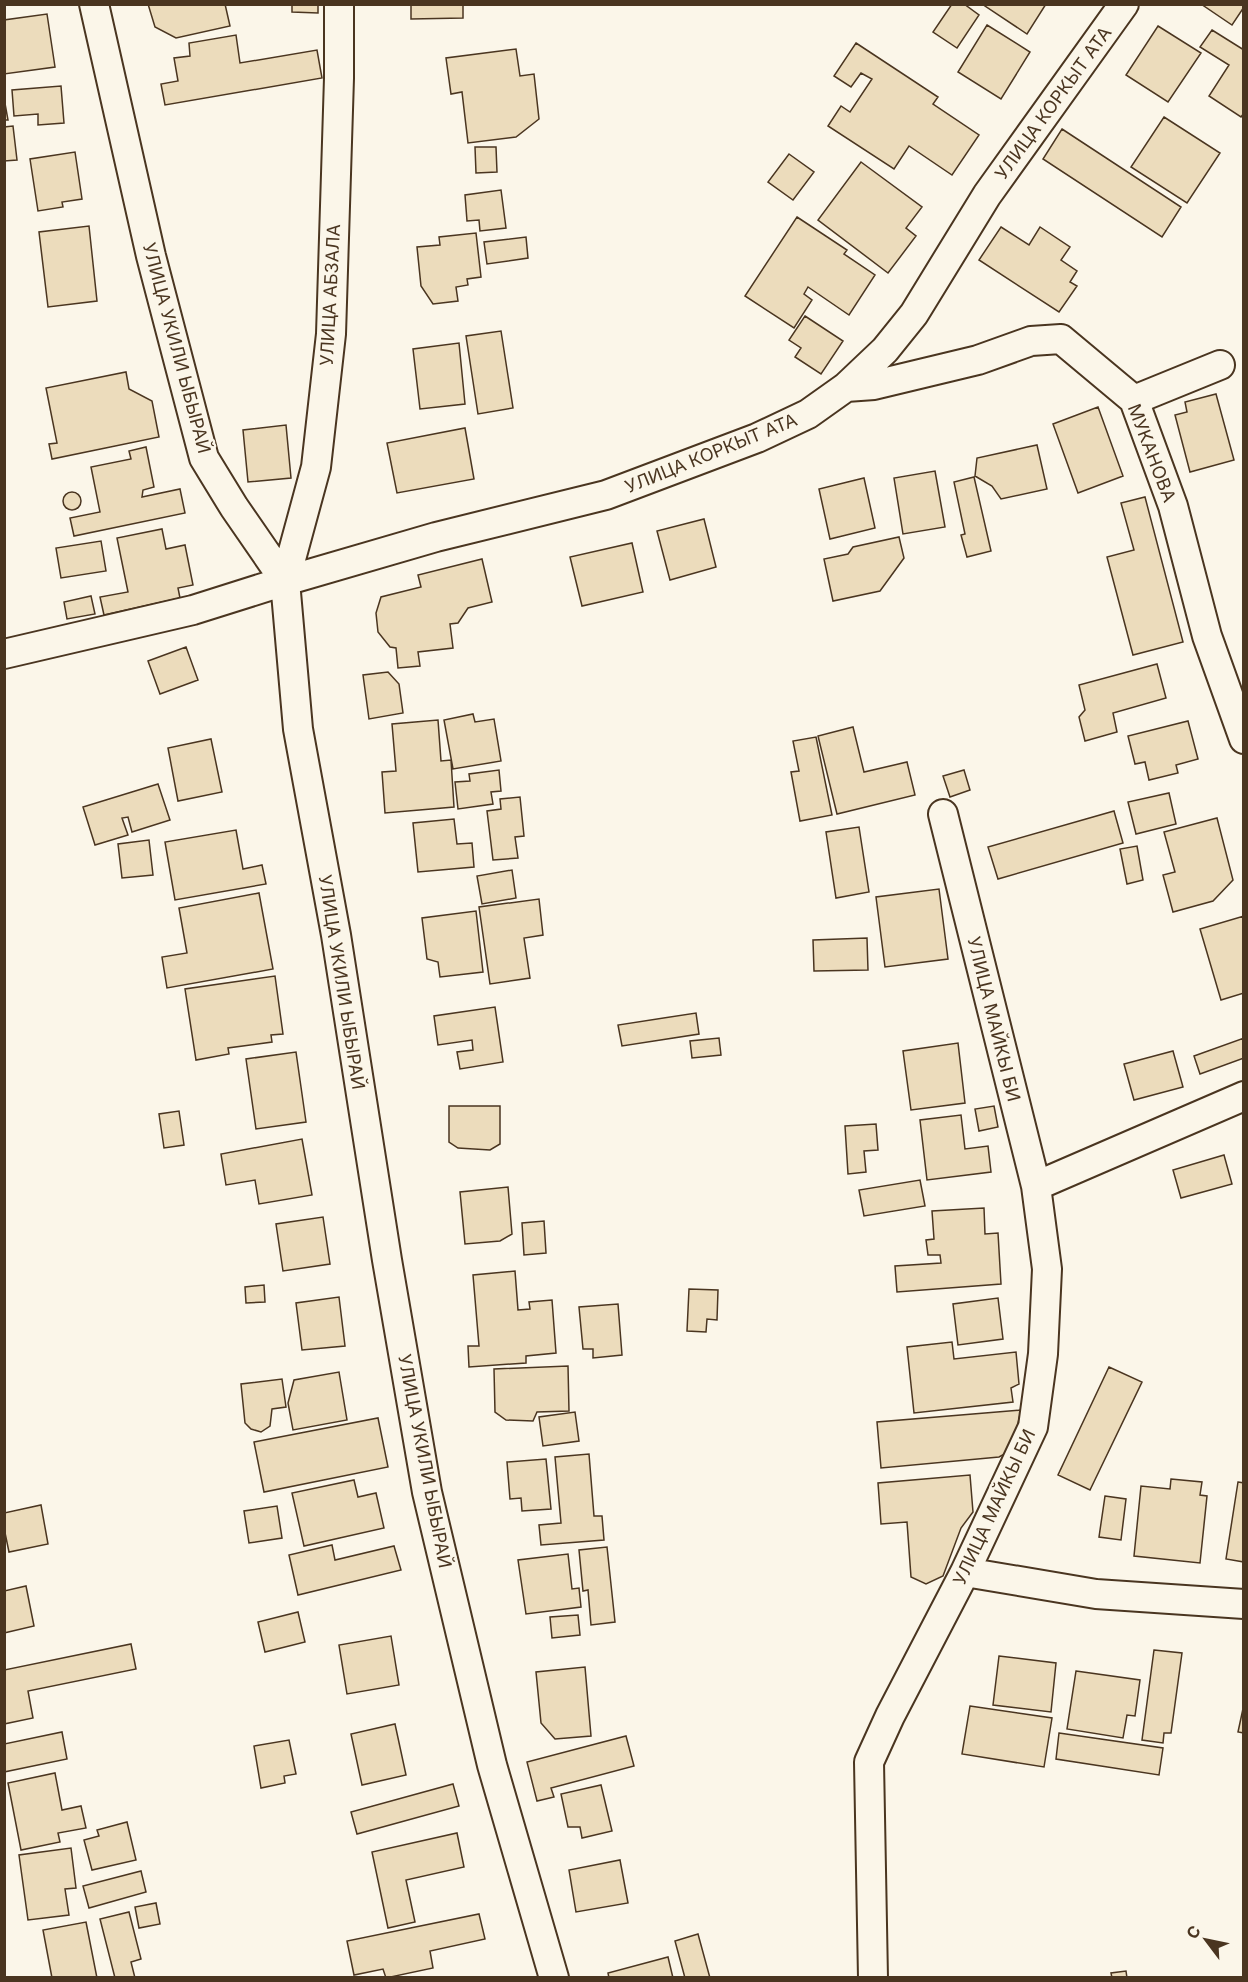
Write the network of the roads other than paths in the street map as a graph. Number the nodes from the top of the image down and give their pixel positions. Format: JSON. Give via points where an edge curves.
{"nodes":[{"id":1,"x":94,"y":4,"type":"edge"},
{"id":2,"x":339,"y":4,"type":"edge"},
{"id":3,"x":1124,"y":4,"type":"edge"},
{"id":4,"x":1220,"y":365,"type":"dead end"},
{"id":5,"x":846,"y":387,"type":"junction"},
{"id":6,"x":1134,"y":400,"type":"junction"},
{"id":7,"x":285,"y":581,"type":"junction"},
{"id":8,"x":4,"y":654,"type":"edge"},
{"id":9,"x":1244,"y":739,"type":"edge"},
{"id":10,"x":943,"y":814,"type":"dead end"},
{"id":11,"x":1244,"y":1096,"type":"edge"},
{"id":12,"x":1036,"y":1186,"type":"junction"},
{"id":13,"x":965,"y":1572,"type":"junction"},
{"id":14,"x":1244,"y":1604,"type":"edge"},
{"id":15,"x":554,"y":1977,"type":"edge"},
{"id":16,"x":873,"y":1977,"type":"edge"}],
"edges":[{"from":1,"to":7,"type":"street","name":"УЛИЦА УКИЛИ ЫБЫРАЙ","via":[[151,256],[204,458]]},
{"from":2,"to":7,"type":"street","name":"УЛИЦА АБЗАЛА","via":[[331,334],[316,467]]},
{"from":3,"to":5,"type":"street","name":"УЛИЦА КОРКЫТ АТА","via":[[987,195],[914,314],[885,350]]},
{"from":4,"to":6,"type":"street"},
{"from":5,"to":6,"type":"street","name":"МУКАНОВА","via":[[874,385],[978,360],[1031,340],[1061,339]]},
{"from":5,"to":7,"type":"street","name":"УЛИЦА КОРКЫТ АТА","via":[[808,414],[757,438],[606,495],[436,537]]},
{"from":6,"to":9,"type":"street","name":"МУКАНОВА","via":[[1173,506],[1206,636]]},
{"from":7,"to":8,"type":"street","name":"УЛИЦА КОРКЫТ АТА","via":[[193,610]]},
{"from":7,"to":15,"type":"street","name":"УЛИЦА УКИЛИ ЫБЫРАЙ","via":[[298,729],[336,935],[427,1492],[492,1765]]},
{"from":10,"to":12,"type":"street","name":"УЛИЦА МАЙКЫ БИ"},
{"from":11,"to":12,"type":"street"},
{"from":12,"to":13,"type":"street","name":"УЛИЦА МАЙКЫ БИ","via":[[1047,1269],[1043,1354],[1033,1427]]},
{"from":13,"to":14,"type":"street","via":[[1096,1593]]},
{"from":13,"to":16,"type":"street","name":"УЛИЦА МАЙКЫ БИ","via":[[869,1762]]}]}
